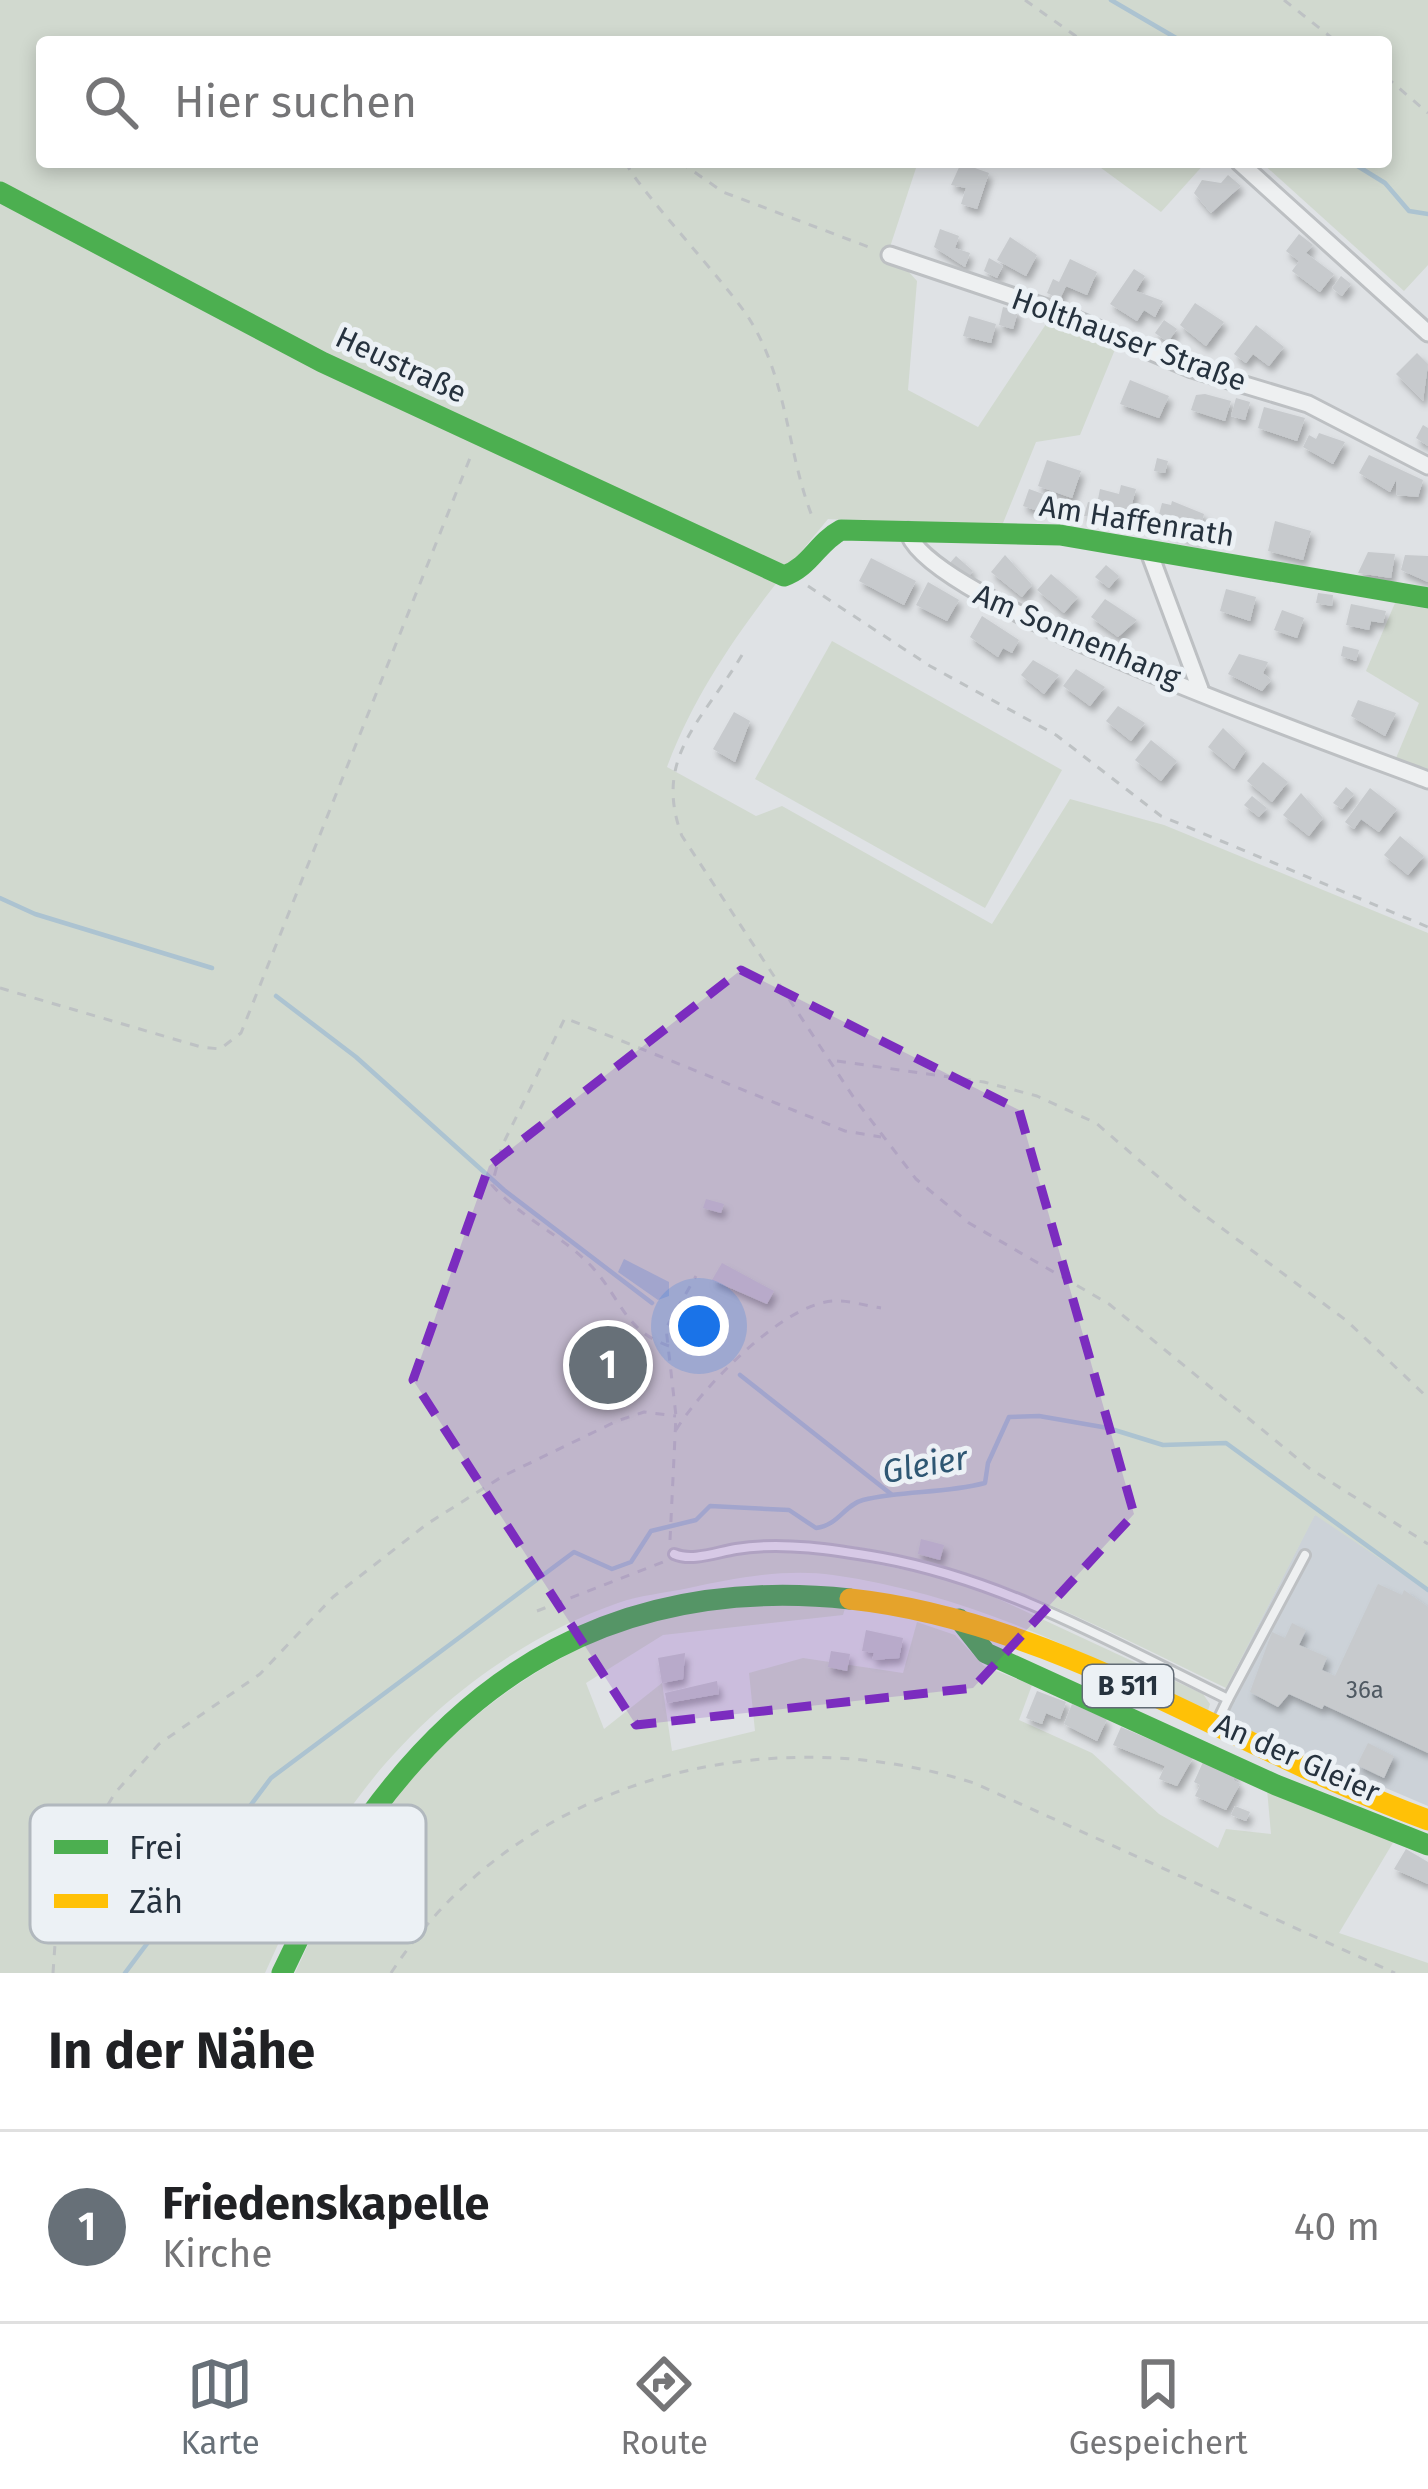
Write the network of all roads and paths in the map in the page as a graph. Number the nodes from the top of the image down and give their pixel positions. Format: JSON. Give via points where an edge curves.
{"nodes":[{"id":1,"x":1025,"y":0,"type":"edge"},
{"id":2,"x":1284,"y":0,"type":"edge"},
{"id":3,"x":1076,"y":36,"type":"edge"},
{"id":4,"x":1329,"y":36,"type":"edge"},
{"id":5,"x":1392,"y":81,"type":"edge"},
{"id":6,"x":1428,"y":113,"type":"edge"},
{"id":7,"x":628,"y":168,"type":"edge"},
{"id":8,"x":688,"y":168,"type":"edge"},
{"id":9,"x":1246,"y":168,"type":"edge"},
{"id":10,"x":0,"y":192,"type":"edge"},
{"id":11,"x":890,"y":255,"type":"joint"},
{"id":12,"x":1428,"y":333,"type":"edge"},
{"id":13,"x":479,"y":435,"type":"junction"},
{"id":14,"x":1428,"y":466,"type":"edge"},
{"id":15,"x":908,"y":531,"type":"junction"},
{"id":16,"x":822,"y":540,"type":"junction"},
{"id":17,"x":1149,"y":552,"type":"junction"},
{"id":18,"x":788,"y":575,"type":"junction"},
{"id":19,"x":1428,"y":598,"type":"edge"},
{"id":20,"x":742,"y":655,"type":"dead end"},
{"id":21,"x":1200,"y":689,"type":"junction"},
{"id":22,"x":1428,"y":780,"type":"edge"},
{"id":23,"x":1428,"y":927,"type":"edge"},
{"id":24,"x":0,"y":988,"type":"edge"},
{"id":25,"x":834,"y":1060,"type":"junction"},
{"id":26,"x":883,"y":1137,"type":"junction"},
{"id":27,"x":696,"y":1276,"type":"dead end"},
{"id":28,"x":880,"y":1308,"type":"dead end"},
{"id":29,"x":669,"y":1346,"type":"junction"},
{"id":30,"x":1428,"y":1398,"type":"edge"},
{"id":31,"x":676,"y":1416,"type":"junction"},
{"id":32,"x":675,"y":1432,"type":"junction"},
{"id":33,"x":668,"y":1532,"type":"dead end"},
{"id":34,"x":1428,"y":1544,"type":"edge"},
{"id":35,"x":674,"y":1554,"type":"joint"},
{"id":36,"x":1305,"y":1555,"type":"dead end"},
{"id":37,"x":537,"y":1611,"type":"dead end"},
{"id":38,"x":959,"y":1619,"type":"junction"},
{"id":39,"x":1228,"y":1699,"type":"junction"},
{"id":40,"x":1214,"y":1728,"type":"junction"},
{"id":41,"x":109,"y":1805,"type":"edge"},
{"id":42,"x":374,"y":1805,"type":"edge"},
{"id":43,"x":1428,"y":1820,"type":"edge"},
{"id":44,"x":1428,"y":1845,"type":"edge"},
{"id":45,"x":426,"y":1933,"type":"edge"},
{"id":46,"x":55,"y":1943,"type":"edge"},
{"id":47,"x":296,"y":1943,"type":"edge"},
{"id":48,"x":417,"y":1943,"type":"edge"},
{"id":49,"x":53,"y":1973,"type":"edge"},
{"id":50,"x":282,"y":1973,"type":"edge"},
{"id":51,"x":391,"y":1973,"type":"edge"},
{"id":52,"x":1396,"y":1973,"type":"edge"}],
"edges":[{"from":1,"to":3,"type":"path"},
{"from":2,"to":4,"type":"path"},
{"from":5,"to":6,"type":"path"},
{"from":7,"to":16,"type":"path","via":[[763,341]]},
{"from":8,"to":11,"type":"path","via":[[722,192]]},
{"from":9,"to":12,"type":"street"},
{"from":10,"to":13,"type":"street","name":"Heustraße"},
{"from":11,"to":14,"type":"street","name":"Holthauser Straße","via":[[1053,310],[1154,356],[1308,404]]},
{"from":13,"to":18,"type":"street","name":"Heustraße"},
{"from":13,"to":24,"type":"path","via":[[242,1033],[220,1049],[201,1047]]},
{"from":15,"to":16,"type":"street","name":"Am Haffenrath","via":[[841,530]]},
{"from":15,"to":17,"type":"street","name":"Am Haffenrath","via":[[1060,535]]},
{"from":15,"to":21,"type":"street","name":"Am Sonnenhang","via":[[916,551],[968,590]]},
{"from":16,"to":18,"type":"street","via":[[809,563]]},
{"from":17,"to":19,"type":"street","name":"Am Haffenrath"},
{"from":17,"to":21,"type":"street","name":"Am Sonnenhang"},
{"from":18,"to":23,"type":"path","via":[[1056,734],[1161,816]]},
{"from":20,"to":25,"type":"path","via":[[673,764],[674,813]]},
{"from":21,"to":22,"type":"street","name":"Am Sonnenhang"},
{"from":25,"to":26,"type":"path"},
{"from":25,"to":30,"type":"path","via":[[984,1082],[1096,1123],[1347,1322]]},
{"from":26,"to":29,"type":"path","via":[[845,1131],[565,1018],[502,1146],[492,1184],[592,1268],[624,1319]]},
{"from":26,"to":34,"type":"path","via":[[946,1206],[1108,1304],[1309,1468]]},
{"from":27,"to":29,"type":"path","via":[[668,1321]]},
{"from":28,"to":32,"type":"path","via":[[835,1300],[801,1310],[732,1364]]},
{"from":29,"to":31,"type":"path"},
{"from":31,"to":32,"type":"path"},
{"from":31,"to":41,"type":"path","via":[[644,1412],[617,1420],[465,1498],[333,1597],[260,1674],[159,1744]]},
{"from":32,"to":33,"type":"path"},
{"from":35,"to":37,"type":"path"},
{"from":35,"to":39,"type":"lane","via":[[778,1547],[951,1573]]},
{"from":36,"to":39,"type":"lane"},
{"from":38,"to":40,"type":"street","name":"An der Gleier","number":"B 511","via":[[1097,1671]]},
{"from":38,"to":42,"type":"street","name":"An der Gleier","number":"B 511","via":[[814,1591],[728,1594],[629,1615],[532,1658],[454,1715]]},
{"from":38,"to":44,"type":"street","name":"An der Gleier","via":[[986,1653]]},
{"from":39,"to":40,"type":"lane"},
{"from":40,"to":43,"type":"street","name":"An der Gleier","number":"B 511"},
{"from":45,"to":52,"type":"path","via":[[458,1896],[570,1813],[700,1766],[810,1754],[906,1764],[974,1784]]},
{"from":46,"to":49,"type":"path"},
{"from":47,"to":50,"type":"street","name":"An der Gleier","number":"B 511"},
{"from":48,"to":51,"type":"path"}]}
